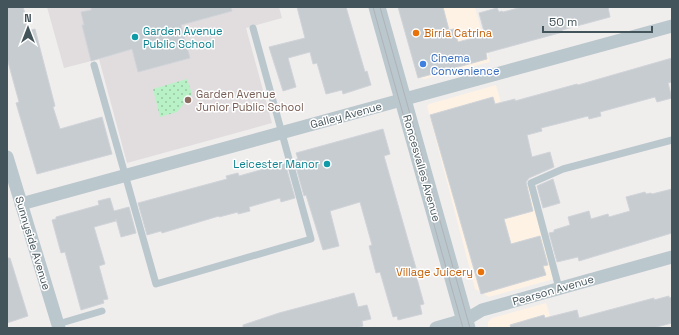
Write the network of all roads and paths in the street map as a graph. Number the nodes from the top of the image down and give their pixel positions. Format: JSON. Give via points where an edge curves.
{"nodes":[{"id":1,"x":377,"y":7,"type":"edge"},
{"id":2,"x":672,"y":26,"type":"edge"},
{"id":3,"x":253,"y":28,"type":"dead end"},
{"id":4,"x":94,"y":65,"type":"dead end"},
{"id":5,"x":403,"y":100,"type":"junction"},
{"id":6,"x":281,"y":133,"type":"junction"},
{"id":7,"x":672,"y":140,"type":"edge"},
{"id":8,"x":7,"y":157,"type":"edge"},
{"id":9,"x":126,"y":175,"type":"junction"},
{"id":10,"x":21,"y":204,"type":"junction"},
{"id":11,"x":672,"y":257,"type":"edge"},
{"id":12,"x":559,"y":288,"type":"junction"},
{"id":13,"x":102,"y":311,"type":"dead end"},
{"id":14,"x":466,"y":324,"type":"edge"},
{"id":15,"x":58,"y":326,"type":"edge"},
{"id":16,"x":436,"y":328,"type":"edge"}],
"edges":[{"from":1,"to":5,"type":"street","name":"Roncesvalles Avenue"},
{"from":2,"to":5,"type":"street","name":"Galley Avenue"},
{"from":3,"to":6,"type":"lane"},
{"from":4,"to":9,"type":"lane"},
{"from":5,"to":6,"type":"street","name":"Galley Avenue"},
{"from":5,"to":14,"type":"street","name":"Roncesvalles Avenue"},
{"from":6,"to":9,"type":"street","name":"Galley Avenue"},
{"from":6,"to":9,"type":"lane","via":[[311,239],[156,284]]},
{"from":7,"to":12,"type":"lane","via":[[563,169],[531,183]]},
{"from":8,"to":10,"type":"street","name":"Sunnyside Avenue"},
{"from":9,"to":10,"type":"street","name":"Galley Avenue"},
{"from":10,"to":15,"type":"street","name":"Sunnyside Avenue"},
{"from":11,"to":12,"type":"street","name":"Pearson Avenue"},
{"from":12,"to":14,"type":"street","name":"Pearson Avenue","via":[[482,310]]},
{"from":13,"to":15,"type":"lane"},
{"from":14,"to":16,"type":"street","name":"Pearson Avenue"}]}
